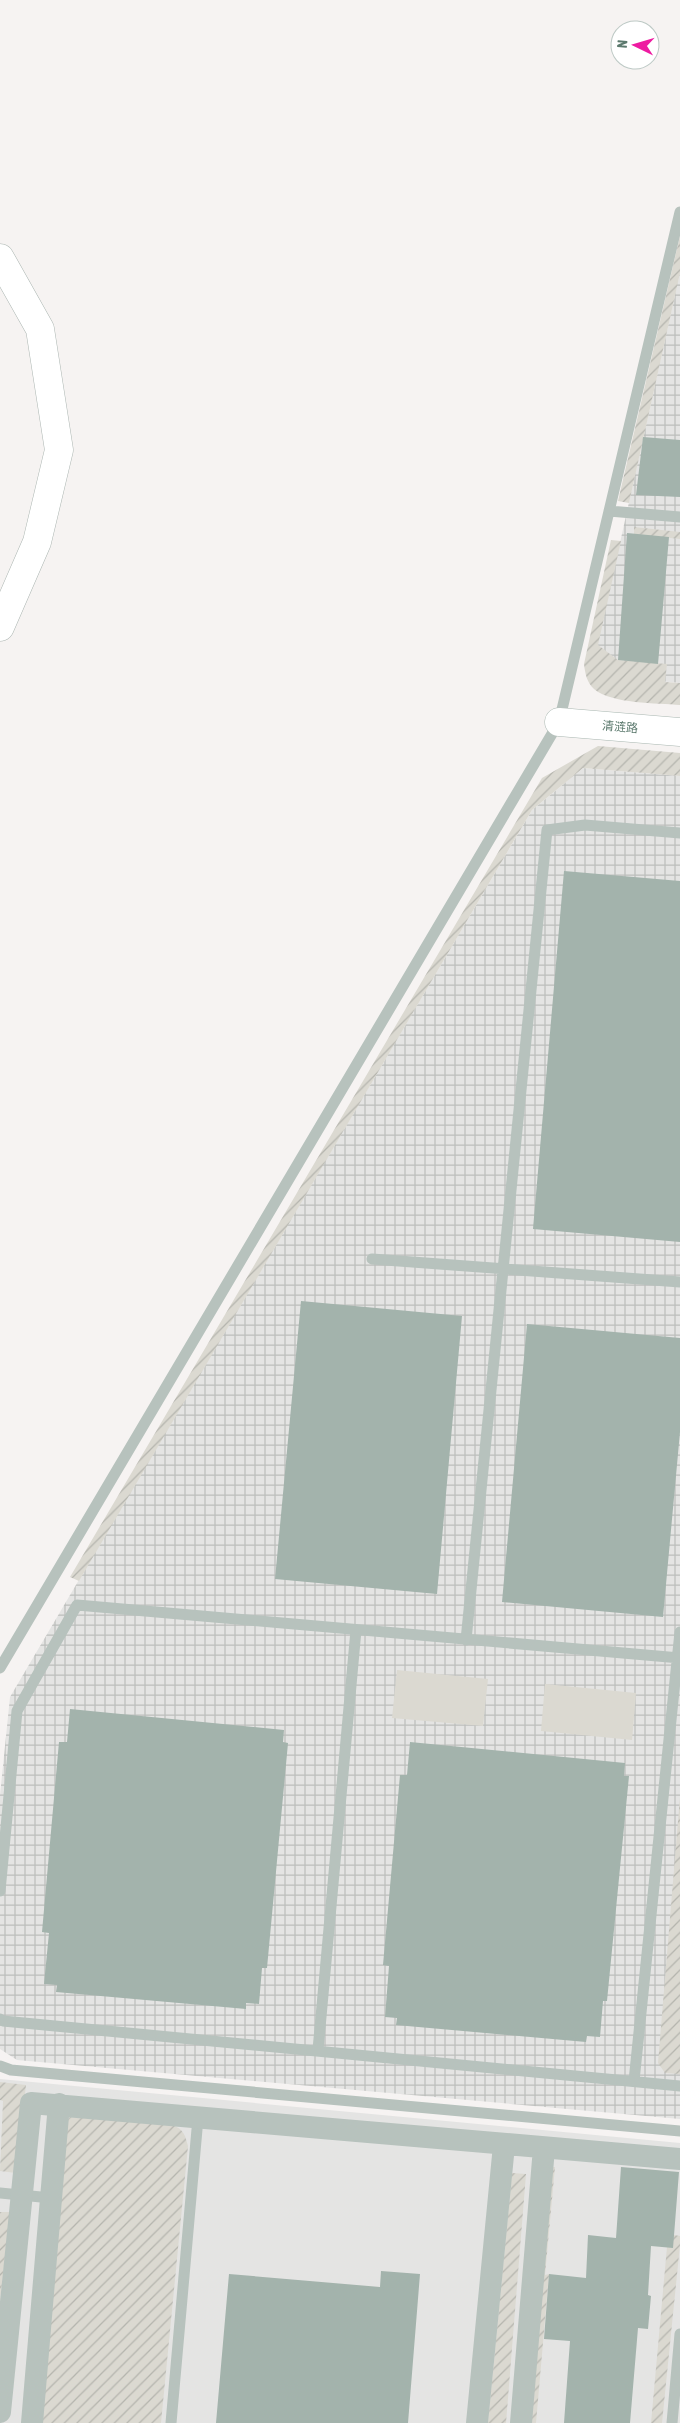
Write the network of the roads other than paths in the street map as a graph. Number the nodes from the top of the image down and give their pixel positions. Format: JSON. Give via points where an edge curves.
{"nodes":[{"id":1,"x":680,"y":212,"type":"edge"},
{"id":2,"x":0,"y":258,"type":"edge"},
{"id":3,"x":609,"y":510,"type":"junction"},
{"id":4,"x":680,"y":517,"type":"edge"},
{"id":5,"x":0,"y":627,"type":"edge"},
{"id":6,"x":559,"y":722,"type":"junction"},
{"id":7,"x":680,"y":732,"type":"edge"},
{"id":8,"x":680,"y":833,"type":"edge"},
{"id":9,"x":372,"y":1259,"type":"dead end"},
{"id":10,"x":504,"y":1269,"type":"junction"},
{"id":11,"x":680,"y":1282,"type":"edge"},
{"id":12,"x":356,"y":1630,"type":"junction"},
{"id":13,"x":680,"y":1632,"type":"edge"},
{"id":14,"x":466,"y":1640,"type":"junction"},
{"id":15,"x":679,"y":1658,"type":"edge"},
{"id":16,"x":0,"y":1668,"type":"edge"},
{"id":17,"x":0,"y":1891,"type":"edge"},
{"id":18,"x":0,"y":2019,"type":"edge"},
{"id":19,"x":318,"y":2050,"type":"junction"},
{"id":20,"x":0,"y":2066,"type":"edge"},
{"id":21,"x":634,"y":2081,"type":"junction"},
{"id":22,"x":680,"y":2086,"type":"edge"},
{"id":23,"x":59,"y":2104,"type":"junction"},
{"id":24,"x":198,"y":2118,"type":"junction"},
{"id":25,"x":680,"y":2131,"type":"edge"},
{"id":26,"x":504,"y":2145,"type":"junction"},
{"id":27,"x":544,"y":2148,"type":"junction"},
{"id":28,"x":680,"y":2159,"type":"edge"},
{"id":29,"x":11,"y":2194,"type":"edge"},
{"id":30,"x":51,"y":2198,"type":"junction"},
{"id":31,"x":5,"y":2313,"type":"edge"},
{"id":32,"x":680,"y":2334,"type":"edge"},
{"id":33,"x":0,"y":2412,"type":"edge"},
{"id":34,"x":32,"y":2423,"type":"edge"},
{"id":35,"x":170,"y":2423,"type":"edge"},
{"id":36,"x":476,"y":2423,"type":"edge"},
{"id":37,"x":521,"y":2423,"type":"edge"},
{"id":38,"x":672,"y":2423,"type":"edge"}],
"edges":[{"from":1,"to":3,"type":"lane"},
{"from":2,"to":5,"type":"main road","via":[[40,329],[59,450],[37,542]]},
{"from":3,"to":4,"type":"lane"},
{"from":3,"to":6,"type":"lane"},
{"from":6,"to":7,"type":"main road","name":"清涟路"},
{"from":6,"to":16,"type":"lane"},
{"from":8,"to":10,"type":"lane","via":[[585,825],[547,830]]},
{"from":9,"to":10,"type":"lane"},
{"from":10,"to":11,"type":"lane"},
{"from":10,"to":14,"type":"lane"},
{"from":12,"to":14,"type":"lane"},
{"from":12,"to":17,"type":"lane","via":[[77,1605],[17,1711]]},
{"from":12,"to":19,"type":"lane"},
{"from":13,"to":15,"type":"lane"},
{"from":14,"to":15,"type":"lane"},
{"from":15,"to":21,"type":"lane"},
{"from":18,"to":19,"type":"lane"},
{"from":19,"to":21,"type":"lane"},
{"from":20,"to":25,"type":"lane","via":[[11,2070]]},
{"from":21,"to":22,"type":"lane"},
{"from":23,"to":24,"type":"street"},
{"from":23,"to":29,"type":"street","via":[[31,2103]]},
{"from":23,"to":30,"type":"street"},
{"from":24,"to":26,"type":"street"},
{"from":24,"to":35,"type":"lane"},
{"from":26,"to":27,"type":"street"},
{"from":26,"to":36,"type":"street","via":[[476,2363]]},
{"from":27,"to":28,"type":"street"},
{"from":27,"to":37,"type":"street"},
{"from":29,"to":30,"type":"lane"},
{"from":29,"to":31,"type":"street"},
{"from":30,"to":34,"type":"street"},
{"from":31,"to":33,"type":"street"},
{"from":32,"to":38,"type":"lane"}]}
